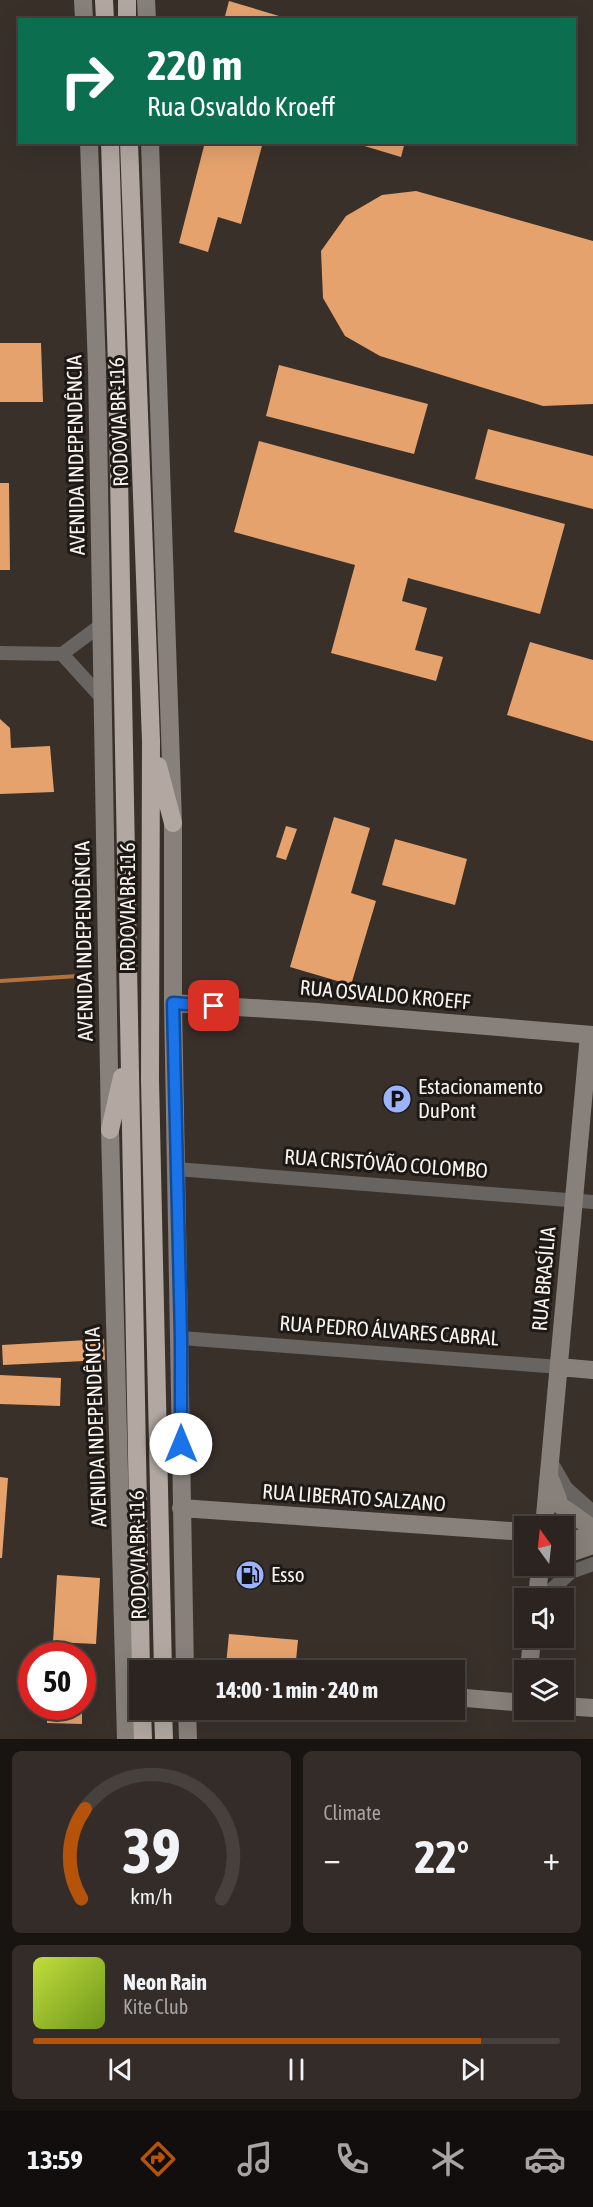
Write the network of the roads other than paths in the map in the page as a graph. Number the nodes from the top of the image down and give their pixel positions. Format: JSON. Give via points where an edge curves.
{"nodes":[{"id":1,"x":83,"y":0,"type":"edge"},
{"id":2,"x":104,"y":0,"type":"edge"},
{"id":3,"x":127,"y":0,"type":"edge"},
{"id":4,"x":146,"y":0,"type":"edge"},
{"id":5,"x":84,"y":18,"type":"edge"},
{"id":6,"x":105,"y":18,"type":"edge"},
{"id":7,"x":127,"y":18,"type":"edge"},
{"id":8,"x":147,"y":18,"type":"edge"},
{"id":9,"x":89,"y":144,"type":"edge"},
{"id":10,"x":110,"y":144,"type":"edge"},
{"id":11,"x":129,"y":144,"type":"edge"},
{"id":12,"x":150,"y":144,"type":"edge"},
{"id":13,"x":101,"y":625,"type":"junction"},
{"id":14,"x":0,"y":653,"type":"edge"},
{"id":15,"x":62,"y":654,"type":"junction"},
{"id":16,"x":102,"y":699,"type":"junction"},
{"id":17,"x":152,"y":741,"type":"junction"},
{"id":18,"x":173,"y":823,"type":"junction"},
{"id":19,"x":173,"y":1003,"type":"junction"},
{"id":20,"x":591,"y":1035,"type":"edge"},
{"id":21,"x":129,"y":1049,"type":"junction"},
{"id":22,"x":110,"y":1130,"type":"junction"},
{"id":23,"x":176,"y":1169,"type":"junction"},
{"id":24,"x":574,"y":1200,"type":"junction"},
{"id":25,"x":593,"y":1202,"type":"edge"},
{"id":26,"x":181,"y":1338,"type":"junction"},
{"id":27,"x":559,"y":1367,"type":"junction"},
{"id":28,"x":593,"y":1370,"type":"edge"},
{"id":29,"x":550,"y":1463,"type":"junction"},
{"id":30,"x":181,"y":1508,"type":"junction"},
{"id":31,"x":593,"y":1512,"type":"edge"},
{"id":32,"x":545,"y":1516,"type":"edge"},
{"id":33,"x":514,"y":1531,"type":"edge"},
{"id":34,"x":593,"y":1531,"type":"edge"},
{"id":35,"x":574,"y":1534,"type":"edge"},
{"id":36,"x":574,"y":1538,"type":"edge"},
{"id":37,"x":593,"y":1543,"type":"edge"},
{"id":38,"x":574,"y":1551,"type":"edge"},
{"id":39,"x":593,"y":1564,"type":"edge"},
{"id":40,"x":551,"y":1588,"type":"edge"},
{"id":41,"x":141,"y":1660,"type":"edge"},
{"id":42,"x":163,"y":1660,"type":"edge"},
{"id":43,"x":185,"y":1660,"type":"edge"},
{"id":44,"x":465,"y":1698,"type":"edge"},
{"id":45,"x":514,"y":1702,"type":"edge"},
{"id":46,"x":574,"y":1707,"type":"edge"},
{"id":47,"x":593,"y":1708,"type":"edge"},
{"id":48,"x":142,"y":1720,"type":"edge"},
{"id":49,"x":163,"y":1720,"type":"edge"},
{"id":50,"x":187,"y":1720,"type":"edge"},
{"id":51,"x":126,"y":1739,"type":"edge"},
{"id":52,"x":142,"y":1739,"type":"edge"},
{"id":53,"x":164,"y":1739,"type":"edge"},
{"id":54,"x":188,"y":1739,"type":"edge"}],
"edges":[{"from":1,"to":5,"type":"main road"},
{"from":2,"to":6,"type":"highway"},
{"from":3,"to":7,"type":"highway"},
{"from":4,"to":8,"type":"main road"},
{"from":9,"to":13,"type":"main road","name":"AVENIDA INDEPENDÊNCIA","via":[[98,369]]},
{"from":10,"to":21,"type":"highway","name":"RODOVIA BR-116"},
{"from":11,"to":17,"type":"highway","name":"RODOVIA BR-116"},
{"from":12,"to":18,"type":"main road","name":"RODOVIA BR-116"},
{"from":13,"to":15,"type":"street"},
{"from":13,"to":16,"type":"main road","name":"AVENIDA INDEPENDÊNCIA"},
{"from":14,"to":15,"type":"street"},
{"from":15,"to":16,"type":"street"},
{"from":16,"to":22,"type":"main road","name":"AVENIDA INDEPENDÊNCIA"},
{"from":17,"to":18,"type":"highway"},
{"from":17,"to":42,"type":"highway","name":"RODOVIA BR-116","via":[[150,1080]]},
{"from":18,"to":19,"type":"main road","name":"RODOVIA BR-116"},
{"from":19,"to":20,"type":"main road","name":"RUA OSVALDO KROEFF"},
{"from":19,"to":23,"type":"main road","name":"RODOVIA BR-116"},
{"from":20,"to":24,"type":"main road","name":"RUA BRASÍLIA"},
{"from":21,"to":22,"type":"highway"},
{"from":21,"to":41,"type":"highway","name":"RODOVIA BR-116"},
{"from":22,"to":51,"type":"main road","name":"AVENIDA INDEPENDÊNCIA"},
{"from":23,"to":24,"type":"street","name":"RUA CRISTÓVÃO COLOMBO"},
{"from":23,"to":26,"type":"main road","name":"RODOVIA BR-116"},
{"from":24,"to":25,"type":"street","name":"RUA CRISTÓVÃO COLOMBO"},
{"from":24,"to":27,"type":"main road","name":"RUA BRASÍLIA"},
{"from":26,"to":27,"type":"street","name":"RUA PEDRO ÁLVARES CABRAL"},
{"from":26,"to":30,"type":"main road","name":"RODOVIA BR-116"},
{"from":27,"to":28,"type":"main road","name":"RUA PEDRO ÁLVARES CABRAL"},
{"from":27,"to":29,"type":"main road","name":"RUA BRASÍLIA"},
{"from":29,"to":31,"type":"street","via":[[566,1488]]},
{"from":29,"to":32,"type":"main road","name":"RUA BRASÍLIA"},
{"from":29,"to":34,"type":"main road","via":[[551,1483],[560,1505]]},
{"from":30,"to":33,"type":"main road","name":"RUA LIBERATO SALZANO"},
{"from":30,"to":43,"type":"main road","name":"RODOVIA BR-116"},
{"from":34,"to":35,"type":"main road"},
{"from":36,"to":37,"type":"main road"},
{"from":37,"to":38,"type":"main road"},
{"from":39,"to":40,"type":"street","via":[[565,1576]]},
{"from":44,"to":45,"type":"main road"},
{"from":46,"to":47,"type":"main road"},
{"from":48,"to":52,"type":"highway"},
{"from":49,"to":53,"type":"highway"},
{"from":50,"to":54,"type":"main road"}]}
